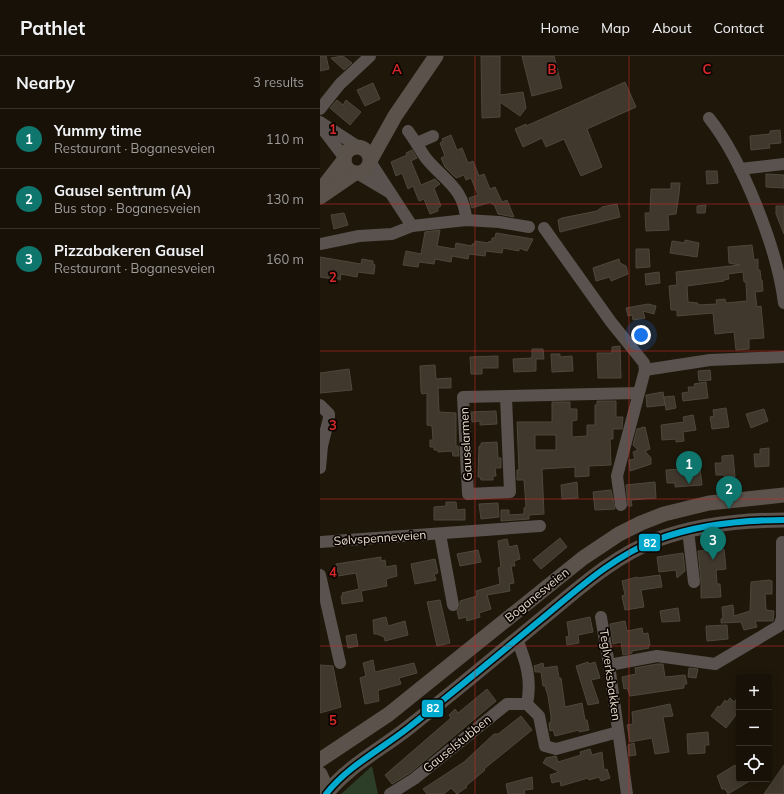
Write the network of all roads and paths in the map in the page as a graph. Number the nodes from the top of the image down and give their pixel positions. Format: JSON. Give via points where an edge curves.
{"nodes":[{"id":1,"x":370,"y":56,"type":"edge"},
{"id":2,"x":436,"y":56,"type":"edge"},
{"id":3,"x":320,"y":109,"type":"edge"},
{"id":4,"x":395,"y":116,"type":"junction"},
{"id":5,"x":709,"y":118,"type":"dead end"},
{"id":6,"x":320,"y":122,"type":"edge"},
{"id":7,"x":320,"y":126,"type":"edge"},
{"id":8,"x":408,"y":131,"type":"dead end"},
{"id":9,"x":433,"y":136,"type":"dead end"},
{"id":10,"x":417,"y":143,"type":"junction"},
{"id":11,"x":358,"y":146,"type":"junction"},
{"id":12,"x":344,"y":159,"type":"junction"},
{"id":13,"x":371,"y":161,"type":"junction"},
{"id":14,"x":784,"y":164,"type":"edge"},
{"id":15,"x":740,"y":169,"type":"junction"},
{"id":16,"x":356,"y":173,"type":"junction"},
{"id":17,"x":320,"y":191,"type":"edge"},
{"id":18,"x":392,"y":194,"type":"junction"},
{"id":19,"x":320,"y":197,"type":"edge"},
{"id":20,"x":466,"y":220,"type":"junction"},
{"id":21,"x":412,"y":226,"type":"junction"},
{"id":22,"x":529,"y":227,"type":"dead end"},
{"id":23,"x":544,"y":228,"type":"dead end"},
{"id":24,"x":320,"y":244,"type":"edge"},
{"id":25,"x":772,"y":247,"type":"junction"},
{"id":26,"x":784,"y":247,"type":"edge"},
{"id":27,"x":784,"y":303,"type":"edge"},
{"id":28,"x":784,"y":357,"type":"edge"},
{"id":29,"x":645,"y":370,"type":"junction"},
{"id":30,"x":638,"y":393,"type":"junction"},
{"id":31,"x":506,"y":397,"type":"junction"},
{"id":32,"x":320,"y":405,"type":"edge"},
{"id":33,"x":320,"y":468,"type":"edge"},
{"id":34,"x":784,"y":496,"type":"edge"},
{"id":35,"x":621,"y":504,"type":"dead end"},
{"id":36,"x":784,"y":520,"type":"edge"},
{"id":37,"x":540,"y":526,"type":"dead end"},
{"id":38,"x":688,"y":530,"type":"junction"},
{"id":39,"x":440,"y":534,"type":"junction"},
{"id":40,"x":320,"y":542,"type":"edge"},
{"id":41,"x":782,"y":542,"type":"dead end"},
{"id":42,"x":320,"y":575,"type":"edge"},
{"id":43,"x":694,"y":582,"type":"dead end"},
{"id":44,"x":783,"y":590,"type":"edge"},
{"id":45,"x":453,"y":604,"type":"dead end"},
{"id":46,"x":601,"y":617,"type":"dead end"},
{"id":47,"x":517,"y":639,"type":"junction"},
{"id":48,"x":340,"y":663,"type":"dead end"},
{"id":49,"x":610,"y":665,"type":"junction"},
{"id":50,"x":527,"y":704,"type":"junction"},
{"id":51,"x":618,"y":732,"type":"junction"},
{"id":52,"x":320,"y":760,"type":"edge"},
{"id":53,"x":320,"y":774,"type":"edge"},
{"id":54,"x":325,"y":794,"type":"edge"},
{"id":55,"x":390,"y":794,"type":"edge"},
{"id":56,"x":627,"y":794,"type":"edge"}],
"edges":[{"from":1,"to":3,"type":"street","via":[[340,84]]},
{"from":2,"to":4,"type":"main road"},
{"from":4,"to":11,"type":"main road"},
{"from":4,"to":13,"type":"main road"},
{"from":5,"to":15,"type":"street"},
{"from":6,"to":11,"type":"street"},
{"from":7,"to":12,"type":"street"},
{"from":8,"to":10,"type":"street"},
{"from":9,"to":10,"type":"street"},
{"from":10,"to":20,"type":"street","via":[[426,157],[452,183],[466,212]]},
{"from":11,"to":12,"type":"main road","via":[[351,148]]},
{"from":11,"to":13,"type":"main road","via":[[365,148]]},
{"from":12,"to":16,"type":"main road","via":[[346,166]]},
{"from":12,"to":17,"type":"main road"},
{"from":13,"to":16,"type":"main road","via":[[368,168]]},
{"from":13,"to":18,"type":"street"},
{"from":14,"to":15,"type":"street"},
{"from":15,"to":25,"type":"street"},
{"from":16,"to":18,"type":"street"},
{"from":16,"to":19,"type":"main road"},
{"from":18,"to":21,"type":"street"},
{"from":20,"to":21,"type":"street"},
{"from":20,"to":22,"type":"street"},
{"from":21,"to":24,"type":"street","via":[[392,234],[359,236]]},
{"from":23,"to":29,"type":"street","via":[[644,363]]},
{"from":25,"to":26,"type":"street"},
{"from":25,"to":27,"type":"street"},
{"from":28,"to":29,"type":"street","via":[[710,360]]},
{"from":29,"to":30,"type":"street"},
{"from":30,"to":31,"type":"street","name":"Gauselarmen"},
{"from":30,"to":35,"type":"street","via":[[618,476]]},
{"from":31,"to":31,"type":"street","name":"Gauselarmen","via":[[463,397],[468,494],[510,492]]},
{"from":32,"to":33,"type":"street","via":[[329,414],[329,418]]},
{"from":34,"to":52,"type":"main road","name":"Boganesveien","via":[[709,503],[664,514],[619,534],[582,558],[389,714]]},
{"from":36,"to":38,"type":"main road","name":"Boganesveien","via":[[753,521]]},
{"from":37,"to":39,"type":"street","name":"Sølvspenneveien"},
{"from":38,"to":43,"type":"street"},
{"from":38,"to":47,"type":"main road","name":"Boganesveien","via":[[656,540],[616,561]]},
{"from":39,"to":40,"type":"street","name":"Sølvspenneveien"},
{"from":39,"to":45,"type":"street","name":"Sølvspenneveien"},
{"from":41,"to":44,"type":"street"},
{"from":42,"to":48,"type":"street"},
{"from":44,"to":49,"type":"street","via":[[782,618],[779,626],[715,664],[657,656]]},
{"from":46,"to":49,"type":"street","name":"Teglverksbakken"},
{"from":47,"to":50,"type":"street","via":[[523,651],[530,686]]},
{"from":47,"to":54,"type":"main road","name":"Boganesveien","via":[[407,729],[348,770]]},
{"from":49,"to":51,"type":"street","name":"Teglverksbakken"},
{"from":50,"to":51,"type":"street","name":"Teglverksbakken","via":[[539,716],[545,746],[556,749]]},
{"from":50,"to":55,"type":"street","name":"Gauselstubben","via":[[507,704],[414,779]]},
{"from":51,"to":56,"type":"street","name":"Teglverksbakken"},
{"from":53,"to":54,"type":"main road"}]}
